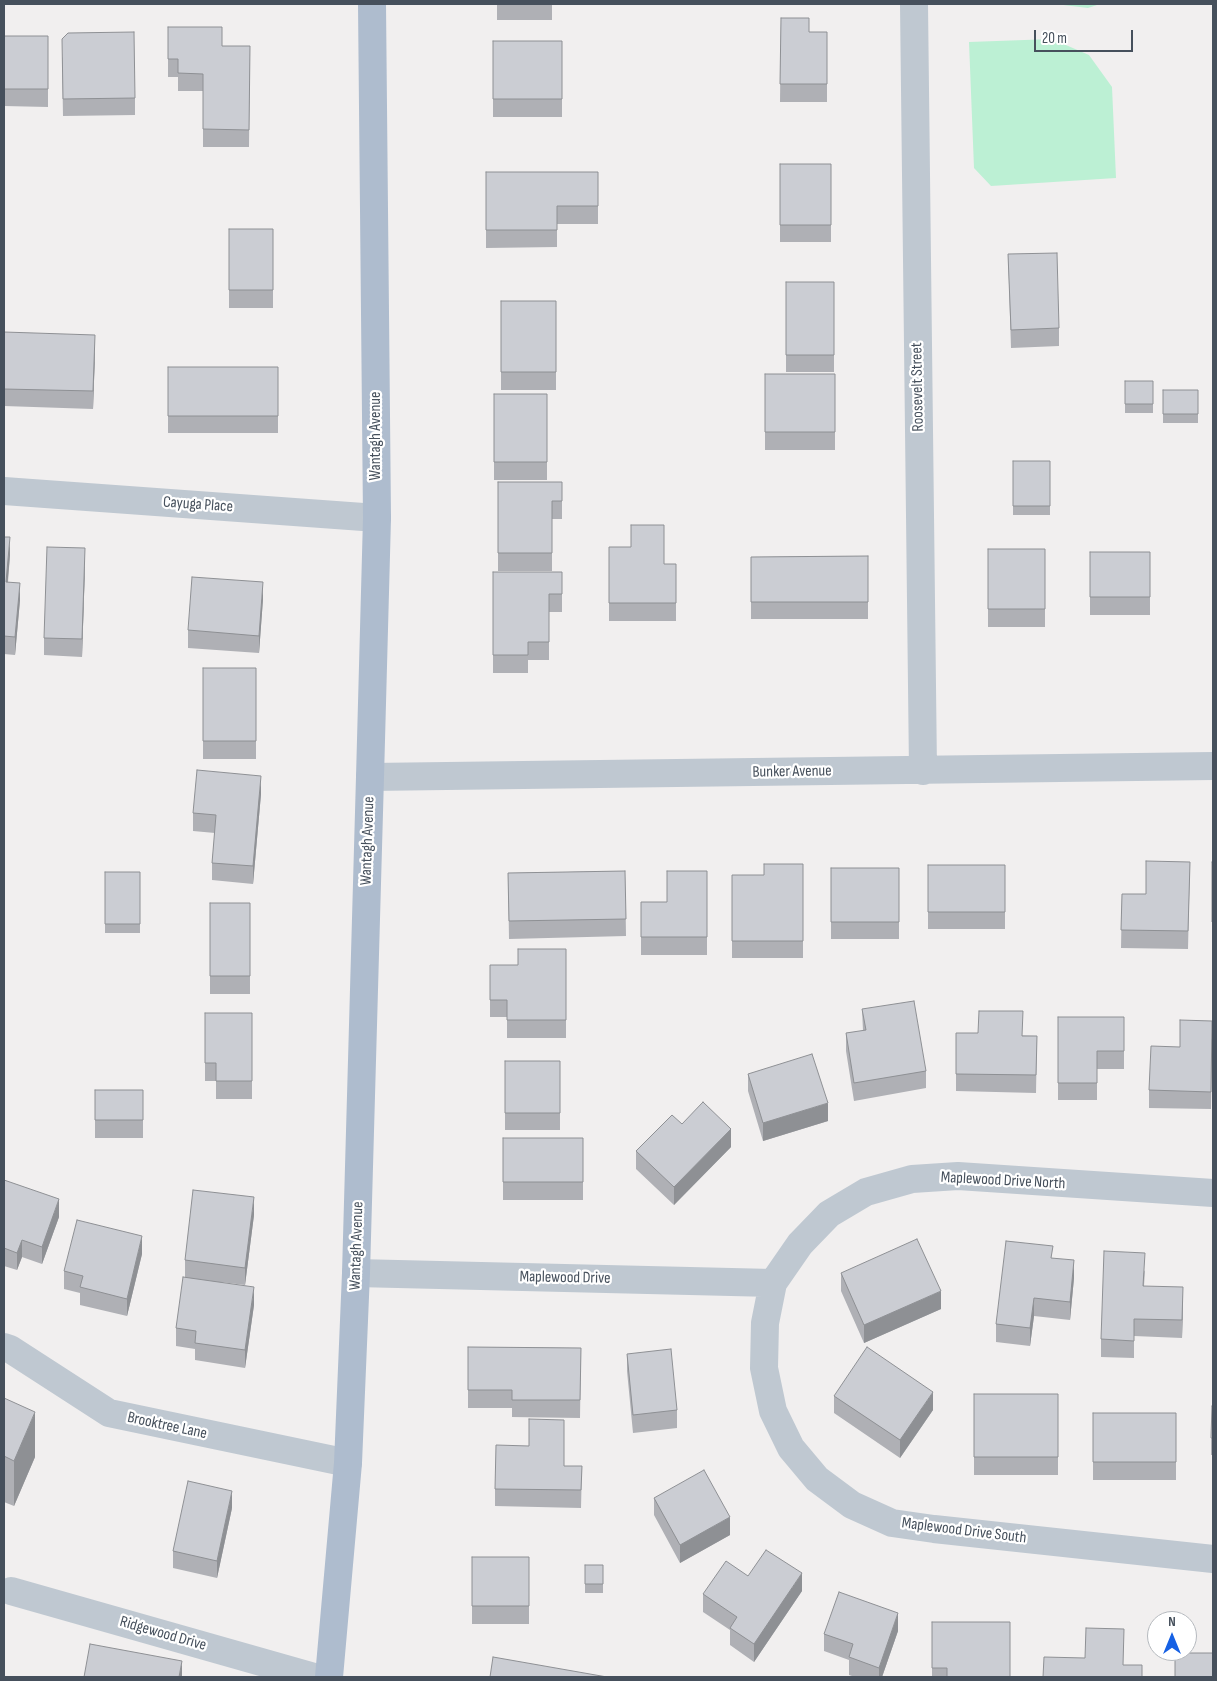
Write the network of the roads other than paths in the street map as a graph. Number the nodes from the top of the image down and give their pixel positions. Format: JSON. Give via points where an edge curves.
{"nodes":[{"id":1,"x":372,"y":4,"type":"edge"},
{"id":2,"x":914,"y":4,"type":"edge"},
{"id":3,"x":12,"y":491,"type":"edge"},
{"id":4,"x":377,"y":518,"type":"junction"},
{"id":5,"x":1213,"y":766,"type":"edge"},
{"id":6,"x":923,"y":771,"type":"junction"},
{"id":7,"x":370,"y":777,"type":"junction"},
{"id":8,"x":1213,"y":1193,"type":"edge"},
{"id":9,"x":356,"y":1273,"type":"junction"},
{"id":10,"x":773,"y":1283,"type":"junction"},
{"id":11,"x":4,"y":1347,"type":"edge"},
{"id":12,"x":348,"y":1463,"type":"junction"},
{"id":13,"x":1213,"y":1559,"type":"edge"},
{"id":14,"x":11,"y":1591,"type":"dead end"},
{"id":15,"x":314,"y":1677,"type":"edge"},
{"id":16,"x":329,"y":1677,"type":"edge"}],
"edges":[{"from":1,"to":4,"type":"main road","name":"Wantagh Avenue"},
{"from":2,"to":6,"type":"street","name":"Roosevelt Street"},
{"from":3,"to":4,"type":"street","name":"Cayuga Place"},
{"from":4,"to":7,"type":"main road","name":"Wantagh Avenue"},
{"from":5,"to":6,"type":"street","name":"Bunker Avenue"},
{"from":6,"to":7,"type":"street","name":"Bunker Avenue"},
{"from":7,"to":9,"type":"main road","name":"Wantagh Avenue"},
{"from":8,"to":10,"type":"street","name":"Maplewood Drive North","via":[[958,1176],[912,1179],[866,1192],[829,1214],[800,1244]]},
{"from":9,"to":10,"type":"street","name":"Maplewood Drive"},
{"from":9,"to":12,"type":"main road","name":"Wantagh Avenue"},
{"from":10,"to":13,"type":"street","name":"Maplewood Drive South","via":[[766,1323],[764,1368],[773,1411],[791,1448],[817,1479],[852,1505],[892,1522],[934,1529]]},
{"from":11,"to":12,"type":"street","name":"Brooktree Lane","via":[[109,1413]]},
{"from":12,"to":16,"type":"main road","name":"Wantagh Avenue"},
{"from":14,"to":15,"type":"street","name":"Ridgewood Drive"}]}
